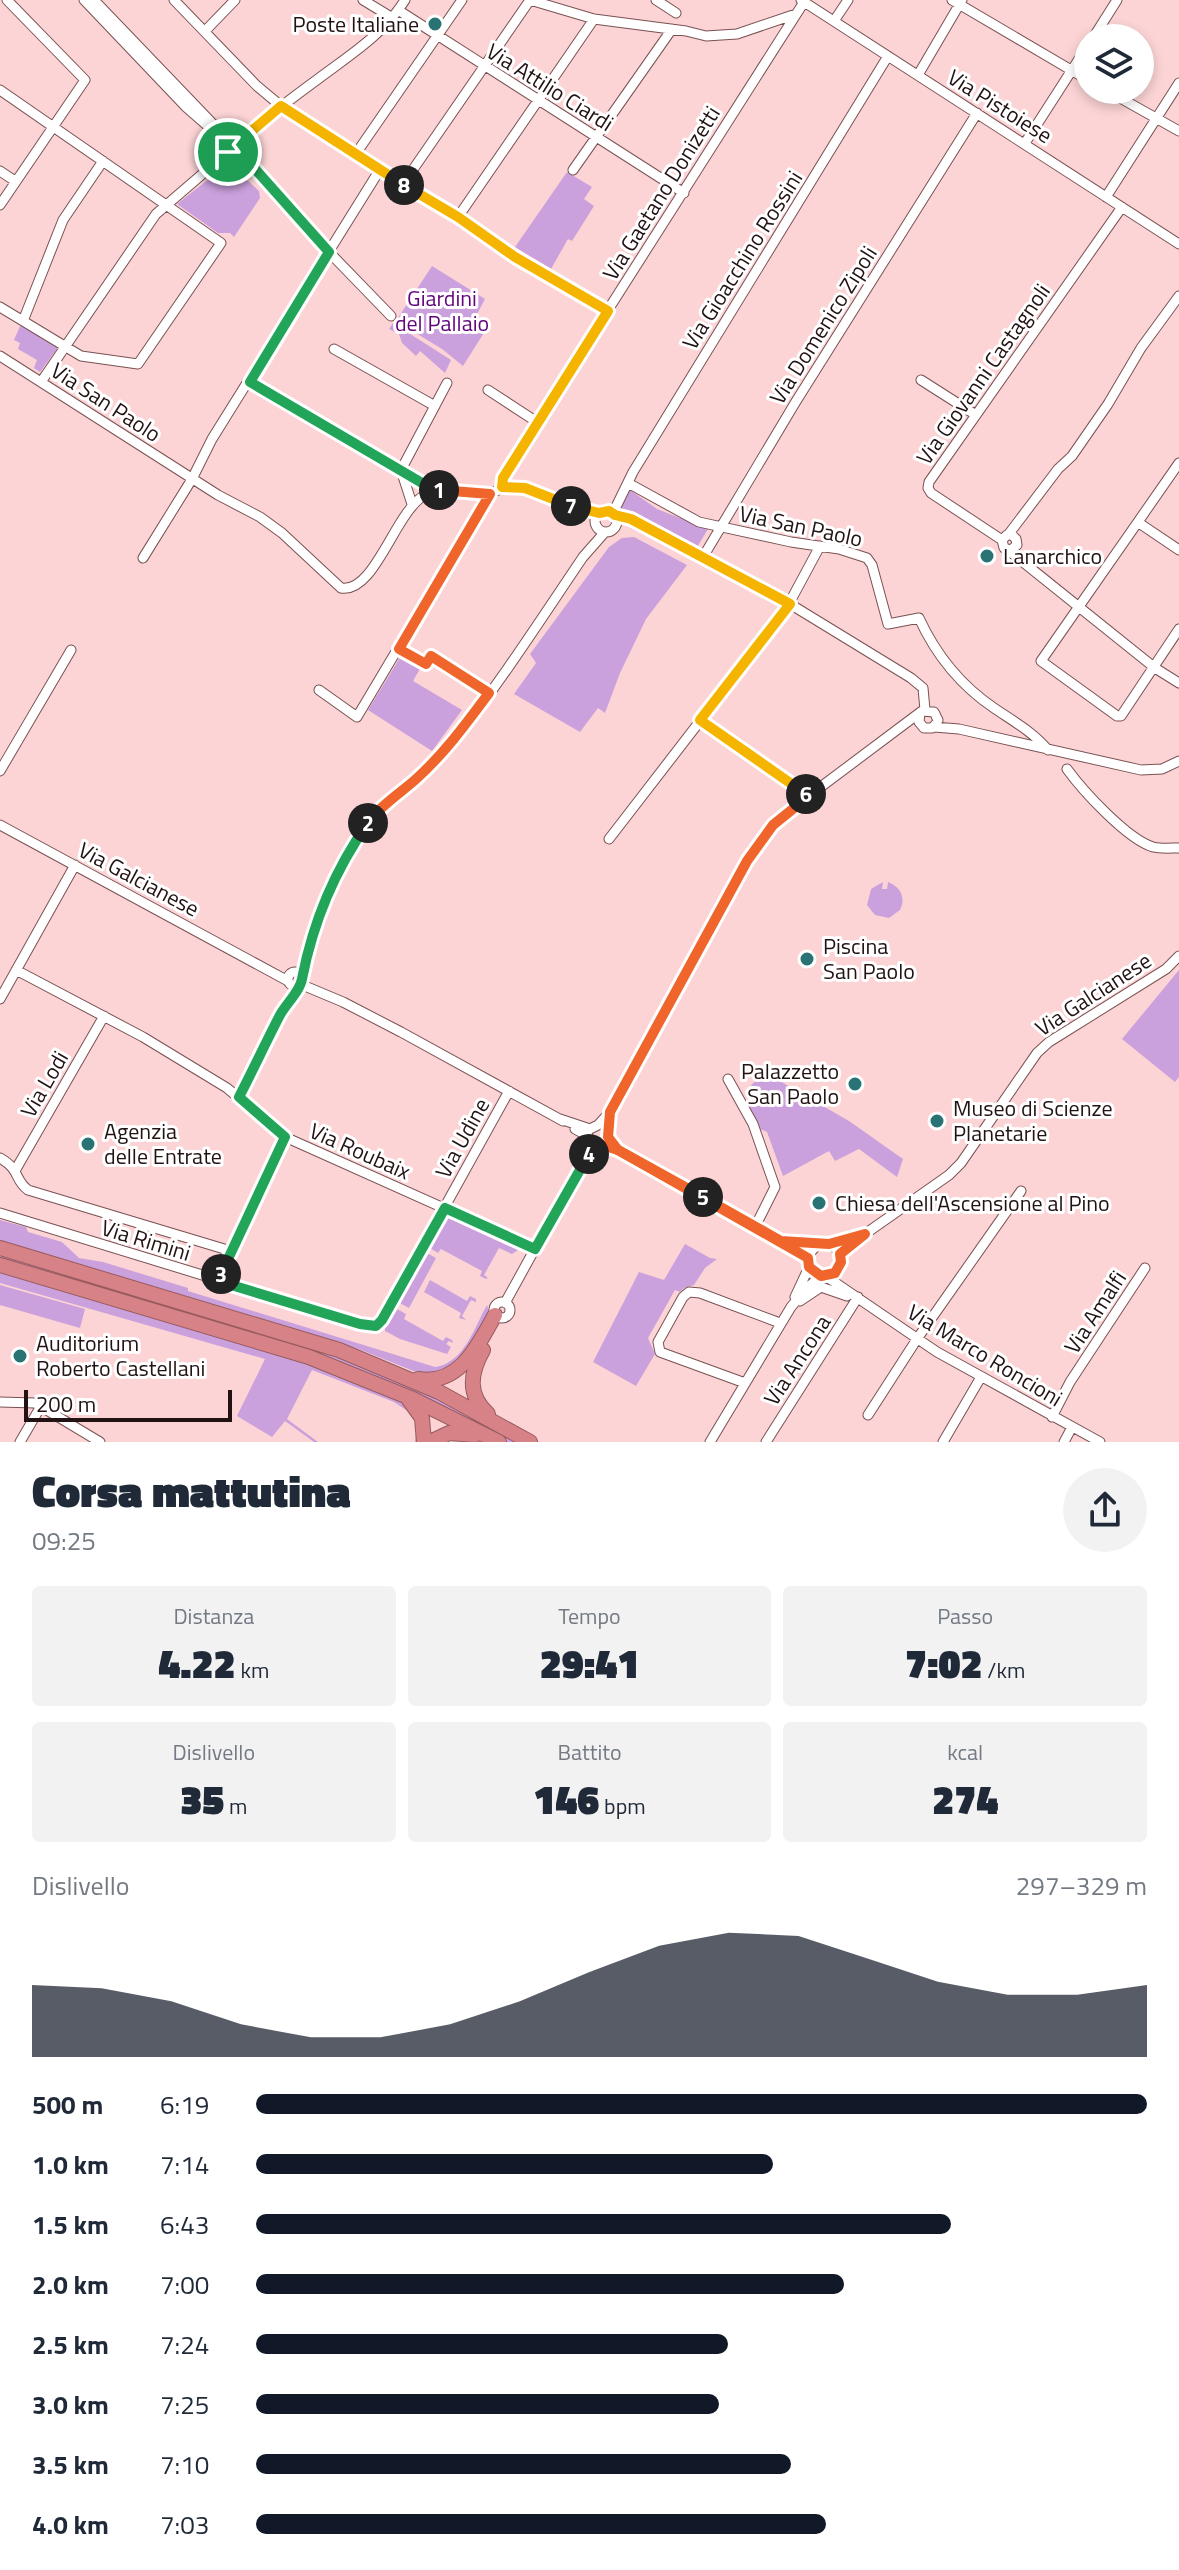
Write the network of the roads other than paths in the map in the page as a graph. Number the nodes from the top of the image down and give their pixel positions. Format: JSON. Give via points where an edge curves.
{"nodes":[{"id":1,"x":7,"y":0,"type":"edge"},
{"id":2,"x":84,"y":0,"type":"edge"},
{"id":3,"x":94,"y":0,"type":"edge"},
{"id":4,"x":174,"y":0,"type":"edge"},
{"id":5,"x":235,"y":0,"type":"edge"},
{"id":6,"x":363,"y":0,"type":"edge"},
{"id":7,"x":405,"y":0,"type":"edge"},
{"id":8,"x":462,"y":0,"type":"edge"},
{"id":9,"x":530,"y":0,"type":"edge"},
{"id":10,"x":656,"y":0,"type":"edge"},
{"id":11,"x":848,"y":0,"type":"edge"},
{"id":12,"x":1117,"y":0,"type":"edge"},
{"id":13,"x":802,"y":1,"type":"edge"},
{"id":14,"x":958,"y":2,"type":"edge"},
{"id":15,"x":676,"y":13,"type":"dead end"},
{"id":16,"x":395,"y":14,"type":"junction"},
{"id":17,"x":796,"y":14,"type":"junction"},
{"id":18,"x":594,"y":19,"type":"junction"},
{"id":19,"x":834,"y":21,"type":"junction"},
{"id":20,"x":1102,"y":24,"type":"edge"},
{"id":21,"x":672,"y":29,"type":"junction"},
{"id":22,"x":205,"y":31,"type":"junction"},
{"id":23,"x":437,"y":36,"type":"junction"},
{"id":24,"x":888,"y":56,"type":"junction"},
{"id":25,"x":484,"y":67,"type":"junction"},
{"id":26,"x":1074,"y":68,"type":"edge"},
{"id":27,"x":1072,"y":71,"type":"junction"},
{"id":28,"x":918,"y":75,"type":"junction"},
{"id":29,"x":1179,"y":83,"type":"edge"},
{"id":30,"x":0,"y":90,"type":"edge"},
{"id":31,"x":538,"y":100,"type":"junction"},
{"id":32,"x":1131,"y":104,"type":"edge"},
{"id":33,"x":281,"y":106,"type":"junction"},
{"id":34,"x":977,"y":113,"type":"junction"},
{"id":35,"x":1156,"y":118,"type":"junction"},
{"id":36,"x":55,"y":127,"type":"junction"},
{"id":37,"x":1179,"y":131,"type":"edge"},
{"id":38,"x":596,"y":137,"type":"junction"},
{"id":39,"x":241,"y":140,"type":"junction"},
{"id":40,"x":1025,"y":143,"type":"junction"},
{"id":41,"x":228,"y":144,"type":"junction"},
{"id":42,"x":240,"y":152,"type":"junction"},
{"id":43,"x":355,"y":155,"type":"junction"},
{"id":44,"x":103,"y":161,"type":"junction"},
{"id":45,"x":573,"y":170,"type":"dead end"},
{"id":46,"x":0,"y":171,"type":"edge"},
{"id":47,"x":379,"y":171,"type":"junction"},
{"id":48,"x":15,"y":181,"type":"junction"},
{"id":49,"x":403,"y":184,"type":"junction"},
{"id":50,"x":684,"y":193,"type":"junction"},
{"id":51,"x":1106,"y":197,"type":"junction"},
{"id":52,"x":164,"y":204,"type":"junction"},
{"id":53,"x":0,"y":205,"type":"edge"},
{"id":54,"x":1122,"y":207,"type":"junction"},
{"id":55,"x":458,"y":217,"type":"junction"},
{"id":56,"x":1179,"y":244,"type":"edge"},
{"id":57,"x":329,"y":252,"type":"junction"},
{"id":58,"x":1179,"y":296,"type":"edge"},
{"id":59,"x":0,"y":307,"type":"edge"},
{"id":60,"x":608,"y":311,"type":"junction"},
{"id":61,"x":391,"y":316,"type":"dead end"},
{"id":62,"x":23,"y":321,"type":"junction"},
{"id":63,"x":64,"y":347,"type":"junction"},
{"id":64,"x":334,"y":349,"type":"dead end"},
{"id":65,"x":0,"y":356,"type":"edge"},
{"id":66,"x":921,"y":380,"type":"dead end"},
{"id":67,"x":41,"y":382,"type":"junction"},
{"id":68,"x":250,"y":382,"type":"junction"},
{"id":69,"x":447,"y":383,"type":"dead end"},
{"id":70,"x":488,"y":390,"type":"dead end"},
{"id":71,"x":435,"y":406,"type":"junction"},
{"id":72,"x":976,"y":415,"type":"junction"},
{"id":73,"x":537,"y":422,"type":"junction"},
{"id":74,"x":1179,"y":463,"type":"edge"},
{"id":75,"x":401,"y":470,"type":"junction"},
{"id":76,"x":192,"y":479,"type":"junction"},
{"id":77,"x":628,"y":483,"type":"junction"},
{"id":78,"x":502,"y":487,"type":"junction"},
{"id":79,"x":434,"y":490,"type":"junction"},
{"id":80,"x":490,"y":494,"type":"junction"},
{"id":81,"x":412,"y":504,"type":"junction"},
{"id":82,"x":615,"y":517,"type":"junction"},
{"id":83,"x":596,"y":519,"type":"junction"},
{"id":84,"x":1139,"y":523,"type":"junction"},
{"id":85,"x":721,"y":528,"type":"junction"},
{"id":86,"x":605,"y":532,"type":"junction"},
{"id":87,"x":1005,"y":538,"type":"junction"},
{"id":88,"x":820,"y":546,"type":"junction"},
{"id":89,"x":1179,"y":550,"type":"edge"},
{"id":90,"x":583,"y":557,"type":"junction"},
{"id":91,"x":703,"y":557,"type":"junction"},
{"id":92,"x":143,"y":558,"type":"dead end"},
{"id":93,"x":790,"y":604,"type":"junction"},
{"id":94,"x":1080,"y":606,"type":"junction"},
{"id":95,"x":1179,"y":629,"type":"edge"},
{"id":96,"x":399,"y":649,"type":"junction"},
{"id":97,"x":71,"y":650,"type":"dead end"},
{"id":98,"x":1155,"y":668,"type":"junction"},
{"id":99,"x":1179,"y":683,"type":"edge"},
{"id":100,"x":319,"y":690,"type":"dead end"},
{"id":101,"x":489,"y":693,"type":"junction"},
{"id":102,"x":923,"y":712,"type":"junction"},
{"id":103,"x":700,"y":720,"type":"junction"},
{"id":104,"x":936,"y":723,"type":"junction"},
{"id":105,"x":906,"y":724,"type":"junction"},
{"id":106,"x":921,"y":726,"type":"junction"},
{"id":107,"x":1048,"y":750,"type":"junction"},
{"id":108,"x":1179,"y":761,"type":"edge"},
{"id":109,"x":1067,"y":769,"type":"dead end"},
{"id":110,"x":0,"y":771,"type":"edge"},
{"id":111,"x":809,"y":796,"type":"junction"},
{"id":112,"x":0,"y":825,"type":"edge"},
{"id":113,"x":609,"y":839,"type":"dead end"},
{"id":114,"x":1179,"y":848,"type":"edge"},
{"id":115,"x":75,"y":865,"type":"junction"},
{"id":116,"x":1179,"y":956,"type":"edge"},
{"id":117,"x":16,"y":970,"type":"junction"},
{"id":118,"x":296,"y":979,"type":"junction"},
{"id":119,"x":0,"y":999,"type":"edge"},
{"id":120,"x":104,"y":1016,"type":"junction"},
{"id":121,"x":728,"y":1079,"type":"dead end"},
{"id":122,"x":509,"y":1091,"type":"junction"},
{"id":123,"x":239,"y":1097,"type":"junction"},
{"id":124,"x":597,"y":1136,"type":"junction"},
{"id":125,"x":285,"y":1137,"type":"junction"},
{"id":126,"x":0,"y":1158,"type":"edge"},
{"id":127,"x":16,"y":1169,"type":"junction"},
{"id":128,"x":1021,"y":1191,"type":"dead end"},
{"id":129,"x":445,"y":1208,"type":"junction"},
{"id":130,"x":0,"y":1213,"type":"edge"},
{"id":131,"x":755,"y":1227,"type":"junction"},
{"id":132,"x":865,"y":1234,"type":"junction"},
{"id":133,"x":781,"y":1241,"type":"junction"},
{"id":134,"x":829,"y":1244,"type":"junction"},
{"id":135,"x":818,"y":1245,"type":"junction"},
{"id":136,"x":0,"y":1248,"type":"edge"},
{"id":137,"x":535,"y":1249,"type":"junction"},
{"id":138,"x":231,"y":1251,"type":"junction"},
{"id":139,"x":840,"y":1254,"type":"junction"},
{"id":140,"x":808,"y":1262,"type":"junction"},
{"id":141,"x":0,"y":1265,"type":"edge"},
{"id":142,"x":839,"y":1268,"type":"junction"},
{"id":143,"x":1145,"y":1268,"type":"dead end"},
{"id":144,"x":824,"y":1276,"type":"junction"},
{"id":145,"x":218,"y":1281,"type":"junction"},
{"id":146,"x":856,"y":1296,"type":"junction"},
{"id":147,"x":791,"y":1307,"type":"junction"},
{"id":148,"x":328,"y":1314,"type":"joint"},
{"id":149,"x":499,"y":1317,"type":"junction"},
{"id":150,"x":780,"y":1323,"type":"junction"},
{"id":151,"x":917,"y":1339,"type":"junction"},
{"id":152,"x":399,"y":1374,"type":"junction"},
{"id":153,"x":981,"y":1377,"type":"junction"},
{"id":154,"x":745,"y":1383,"type":"junction"},
{"id":155,"x":396,"y":1391,"type":"junction"},
{"id":156,"x":0,"y":1402,"type":"edge"},
{"id":157,"x":41,"y":1406,"type":"junction"},
{"id":158,"x":868,"y":1415,"type":"dead end"},
{"id":159,"x":1052,"y":1417,"type":"junction"},
{"id":160,"x":504,"y":1426,"type":"junction"},
{"id":161,"x":1072,"y":1427,"type":"junction"},
{"id":162,"x":20,"y":1442,"type":"edge"},
{"id":163,"x":100,"y":1442,"type":"edge"},
{"id":164,"x":424,"y":1442,"type":"edge"},
{"id":165,"x":430,"y":1442,"type":"edge"},
{"id":166,"x":497,"y":1442,"type":"edge"},
{"id":167,"x":530,"y":1442,"type":"edge"},
{"id":168,"x":710,"y":1442,"type":"edge"},
{"id":169,"x":766,"y":1442,"type":"edge"},
{"id":170,"x":943,"y":1442,"type":"edge"},
{"id":171,"x":1064,"y":1442,"type":"edge"},
{"id":172,"x":1100,"y":1442,"type":"edge"}],
"edges":[{"from":1,"to":36,"type":"street","via":[[85,80]]},
{"from":2,"to":41,"type":"street"},
{"from":3,"to":41,"type":"street"},
{"from":4,"to":22,"type":"street"},
{"from":5,"to":22,"type":"street"},
{"from":6,"to":16,"type":"street","name":"Via Attilio Ciardi"},
{"from":7,"to":16,"type":"street"},
{"from":8,"to":23,"type":"street"},
{"from":9,"to":18,"type":"street"},
{"from":9,"to":25,"type":"street"},
{"from":10,"to":15,"type":"street"},
{"from":11,"to":19,"type":"street"},
{"from":12,"to":20,"type":"street"},
{"from":13,"to":17,"type":"street","name":"Via Gaetano Donizetti"},
{"from":13,"to":19,"type":"street","name":"Via Pistoiese"},
{"from":14,"to":27,"type":"street"},
{"from":14,"to":28,"type":"street"},
{"from":16,"to":23,"type":"street","name":"Via Attilio Ciardi"},
{"from":16,"to":33,"type":"street","via":[[369,42]]},
{"from":17,"to":21,"type":"street","via":[[721,37]]},
{"from":17,"to":50,"type":"street","name":"Via Gaetano Donizetti"},
{"from":18,"to":21,"type":"street"},
{"from":18,"to":31,"type":"street"},
{"from":19,"to":24,"type":"street","name":"Via Pistoiese"},
{"from":21,"to":38,"type":"street"},
{"from":22,"to":33,"type":"street"},
{"from":23,"to":25,"type":"street","name":"Via Attilio Ciardi"},
{"from":23,"to":43,"type":"street"},
{"from":24,"to":28,"type":"street","name":"Via Pistoiese"},
{"from":24,"to":77,"type":"street","name":"Via Gioacchino Rossini"},
{"from":25,"to":31,"type":"street","name":"Via Attilio Ciardi"},
{"from":25,"to":49,"type":"street"},
{"from":26,"to":27,"type":"street"},
{"from":27,"to":40,"type":"street"},
{"from":28,"to":34,"type":"street","name":"Via Pistoiese"},
{"from":29,"to":35,"type":"street"},
{"from":30,"to":36,"type":"street"},
{"from":31,"to":38,"type":"street","name":"Via Attilio Ciardi"},
{"from":31,"to":55,"type":"street"},
{"from":32,"to":35,"type":"street"},
{"from":33,"to":39,"type":"street"},
{"from":33,"to":43,"type":"street"},
{"from":34,"to":40,"type":"street","name":"Via Pistoiese"},
{"from":34,"to":85,"type":"street","name":"Via Domenico Zipoli"},
{"from":35,"to":37,"type":"street"},
{"from":35,"to":51,"type":"street"},
{"from":36,"to":44,"type":"street"},
{"from":36,"to":48,"type":"street"},
{"from":38,"to":45,"type":"street"},
{"from":38,"to":50,"type":"street","name":"Via Attilio Ciardi"},
{"from":39,"to":41,"type":"street"},
{"from":39,"to":42,"type":"street"},
{"from":40,"to":51,"type":"street","name":"Via Pistoiese"},
{"from":41,"to":42,"type":"street","via":[[233,155]]},
{"from":41,"to":52,"type":"street"},
{"from":42,"to":57,"type":"street"},
{"from":43,"to":47,"type":"street"},
{"from":44,"to":52,"type":"street"},
{"from":44,"to":62,"type":"street","via":[[63,220]]},
{"from":46,"to":48,"type":"street"},
{"from":47,"to":49,"type":"street"},
{"from":47,"to":57,"type":"street"},
{"from":48,"to":53,"type":"street"},
{"from":49,"to":55,"type":"street"},
{"from":50,"to":60,"type":"street","name":"Via Gaetano Donizetti"},
{"from":51,"to":54,"type":"street","name":"Via Pistoiese"},
{"from":52,"to":63,"type":"street"},
{"from":52,"to":63,"type":"street","via":[[221,243],[138,364],[86,358]]},
{"from":54,"to":56,"type":"street","name":"Via Pistoiese"},
{"from":54,"to":72,"type":"street","name":"Via Giovanni Castagnoli"},
{"from":55,"to":60,"type":"street"},
{"from":57,"to":61,"type":"street"},
{"from":57,"to":68,"type":"street"},
{"from":58,"to":87,"type":"street","via":[[1072,456]]},
{"from":59,"to":62,"type":"street"},
{"from":60,"to":73,"type":"street","name":"Via Gaetano Donizetti"},
{"from":62,"to":63,"type":"street"},
{"from":63,"to":67,"type":"street"},
{"from":64,"to":71,"type":"street"},
{"from":65,"to":67,"type":"street","name":"Via San Paolo"},
{"from":66,"to":72,"type":"street"},
{"from":67,"to":76,"type":"street","name":"Via San Paolo"},
{"from":68,"to":75,"type":"street"},
{"from":68,"to":76,"type":"street"},
{"from":69,"to":71,"type":"street"},
{"from":70,"to":73,"type":"street"},
{"from":71,"to":75,"type":"street"},
{"from":72,"to":87,"type":"street","name":"Via Giovanni Castagnoli","via":[[928,488]]},
{"from":73,"to":78,"type":"street","name":"Via Gaetano Donizetti"},
{"from":74,"to":84,"type":"street"},
{"from":75,"to":79,"type":"street"},
{"from":75,"to":81,"type":"street"},
{"from":76,"to":81,"type":"street","name":"Via San Paolo","via":[[260,517],[347,590],[373,568]]},
{"from":76,"to":92,"type":"street"},
{"from":77,"to":82,"type":"street"},
{"from":77,"to":85,"type":"street","name":"Via San Paolo"},
{"from":78,"to":80,"type":"street"},
{"from":78,"to":83,"type":"street","via":[[525,488]]},
{"from":79,"to":80,"type":"street"},
{"from":79,"to":81,"type":"street","name":"Via San Paolo"},
{"from":80,"to":96,"type":"street"},
{"from":82,"to":83,"type":"street","via":[[605,510]]},
{"from":82,"to":86,"type":"street","via":[[612,530]]},
{"from":82,"to":91,"type":"street"},
{"from":83,"to":86,"type":"street"},
{"from":83,"to":90,"type":"street"},
{"from":84,"to":89,"type":"street"},
{"from":84,"to":94,"type":"street"},
{"from":85,"to":88,"type":"street","name":"Via San Paolo"},
{"from":85,"to":91,"type":"street","name":"Via Domenico Zipoli"},
{"from":86,"to":90,"type":"street"},
{"from":87,"to":94,"type":"street","via":[[1003,546]]},
{"from":88,"to":93,"type":"street"},
{"from":88,"to":107,"type":"street","name":"Via San Paolo","via":[[869,560],[888,624],[919,618],[970,691],[1037,736]]},
{"from":90,"to":101,"type":"street"},
{"from":91,"to":93,"type":"street"},
{"from":93,"to":102,"type":"street","via":[[919,684],[925,694]]},
{"from":93,"to":103,"type":"street"},
{"from":94,"to":98,"type":"street"},
{"from":94,"to":98,"type":"street","via":[[1041,661],[1119,717]]},
{"from":95,"to":98,"type":"street"},
{"from":96,"to":100,"type":"street","via":[[357,717]]},
{"from":96,"to":101,"type":"street","via":[[426,664],[431,656]]},
{"from":97,"to":110,"type":"street"},
{"from":98,"to":99,"type":"street"},
{"from":101,"to":118,"type":"street","via":[[452,744],[375,813],[351,847],[331,882]]},
{"from":102,"to":104,"type":"street","via":[[934,712]]},
{"from":102,"to":105,"type":"street"},
{"from":102,"to":106,"type":"street","via":[[918,718]]},
{"from":103,"to":111,"type":"street"},
{"from":103,"to":113,"type":"street"},
{"from":104,"to":106,"type":"street","via":[[927,729]]},
{"from":104,"to":107,"type":"street"},
{"from":105,"to":106,"type":"street"},
{"from":105,"to":111,"type":"street"},
{"from":107,"to":108,"type":"street","via":[[1141,770]]},
{"from":109,"to":114,"type":"street","via":[[1091,799],[1145,843]]},
{"from":111,"to":124,"type":"street","via":[[773,825],[747,861]]},
{"from":112,"to":115,"type":"street","name":"Via Galcianese"},
{"from":115,"to":117,"type":"street"},
{"from":115,"to":118,"type":"street","name":"Via Galcianese","via":[[260,965]]},
{"from":116,"to":132,"type":"street","name":"Via Galcianese","via":[[1049,1042],[955,1169]]},
{"from":117,"to":119,"type":"street"},
{"from":117,"to":120,"type":"street","name":"Via Roubaix"},
{"from":118,"to":122,"type":"street","name":"Via Galcianese"},
{"from":118,"to":123,"type":"street"},
{"from":120,"to":123,"type":"street","name":"Via Roubaix"},
{"from":120,"to":127,"type":"street","name":"Via Lodi"},
{"from":121,"to":131,"type":"street","via":[[753,1124],[775,1187]]},
{"from":122,"to":124,"type":"street","name":"Via Galcianese"},
{"from":122,"to":129,"type":"street","name":"Via Udine"},
{"from":123,"to":125,"type":"street","name":"Via Roubaix"},
{"from":124,"to":131,"type":"street","name":"Via Galcianese"},
{"from":124,"to":137,"type":"street"},
{"from":125,"to":129,"type":"street","name":"Via Roubaix"},
{"from":125,"to":138,"type":"street"},
{"from":126,"to":127,"type":"street"},
{"from":127,"to":138,"type":"street","via":[[28,1190]]},
{"from":128,"to":151,"type":"street"},
{"from":129,"to":137,"type":"street","name":"Via Roubaix"},
{"from":129,"to":148,"type":"street","name":"Via Udine","via":[[379,1325]]},
{"from":130,"to":145,"type":"street","name":"Via Rimini"},
{"from":131,"to":133,"type":"street","name":"Via Galcianese"},
{"from":132,"to":134,"type":"street","name":"Via Galcianese"},
{"from":132,"to":139,"type":"street","name":"Via Galcianese"},
{"from":133,"to":135,"type":"street","name":"Via Galcianese"},
{"from":133,"to":140,"type":"street","name":"Via Galcianese"},
{"from":134,"to":135,"type":"street","name":"Via Galcianese"},
{"from":134,"to":139,"type":"street"},
{"from":135,"to":140,"type":"street"},
{"from":136,"to":152,"type":"highway","via":[[305,1339]]},
{"from":137,"to":149,"type":"street","via":[[505,1303],[510,1312]]},
{"from":138,"to":145,"type":"street"},
{"from":139,"to":142,"type":"street"},
{"from":140,"to":144,"type":"street","name":"Via Galcianese"},
{"from":140,"to":147,"type":"street"},
{"from":141,"to":155,"type":"highway","via":[[309,1357]]},
{"from":142,"to":144,"type":"street"},
{"from":142,"to":146,"type":"street","name":"Via Marco Roncioni"},
{"from":143,"to":159,"type":"street","name":"Via Amalfi"},
{"from":144,"to":146,"type":"street","name":"Via Marco Roncioni"},
{"from":144,"to":147,"type":"street"},
{"from":145,"to":148,"type":"street","name":"Via Rimini"},
{"from":146,"to":147,"type":"street","via":[[821,1287]]},
{"from":146,"to":151,"type":"street","name":"Via Marco Roncioni"},
{"from":146,"to":169,"type":"street","name":"Via Ancona"},
{"from":147,"to":150,"type":"street"},
{"from":149,"to":152,"type":"highway","via":[[452,1373],[433,1380]]},
{"from":149,"to":160,"type":"highway","via":[[472,1383],[480,1406]]},
{"from":150,"to":154,"type":"street"},
{"from":150,"to":154,"type":"street","via":[[700,1293],[683,1297],[658,1342],[660,1352]]},
{"from":151,"to":153,"type":"street","name":"Via Marco Roncioni"},
{"from":151,"to":158,"type":"street"},
{"from":152,"to":160,"type":"highway"},
{"from":153,"to":159,"type":"street","name":"Via Marco Roncioni"},
{"from":153,"to":170,"type":"street"},
{"from":154,"to":168,"type":"street"},
{"from":155,"to":164,"type":"highway","via":[[419,1412]]},
{"from":155,"to":166,"type":"highway"},
{"from":156,"to":157,"type":"street"},
{"from":157,"to":162,"type":"street"},
{"from":157,"to":163,"type":"street"},
{"from":159,"to":161,"type":"street","name":"Via Marco Roncioni"},
{"from":160,"to":167,"type":"highway"},
{"from":161,"to":171,"type":"street"},
{"from":161,"to":172,"type":"street","name":"Via Marco Roncioni"},
{"from":165,"to":166,"type":"highway","via":[[456,1432]]}]}
